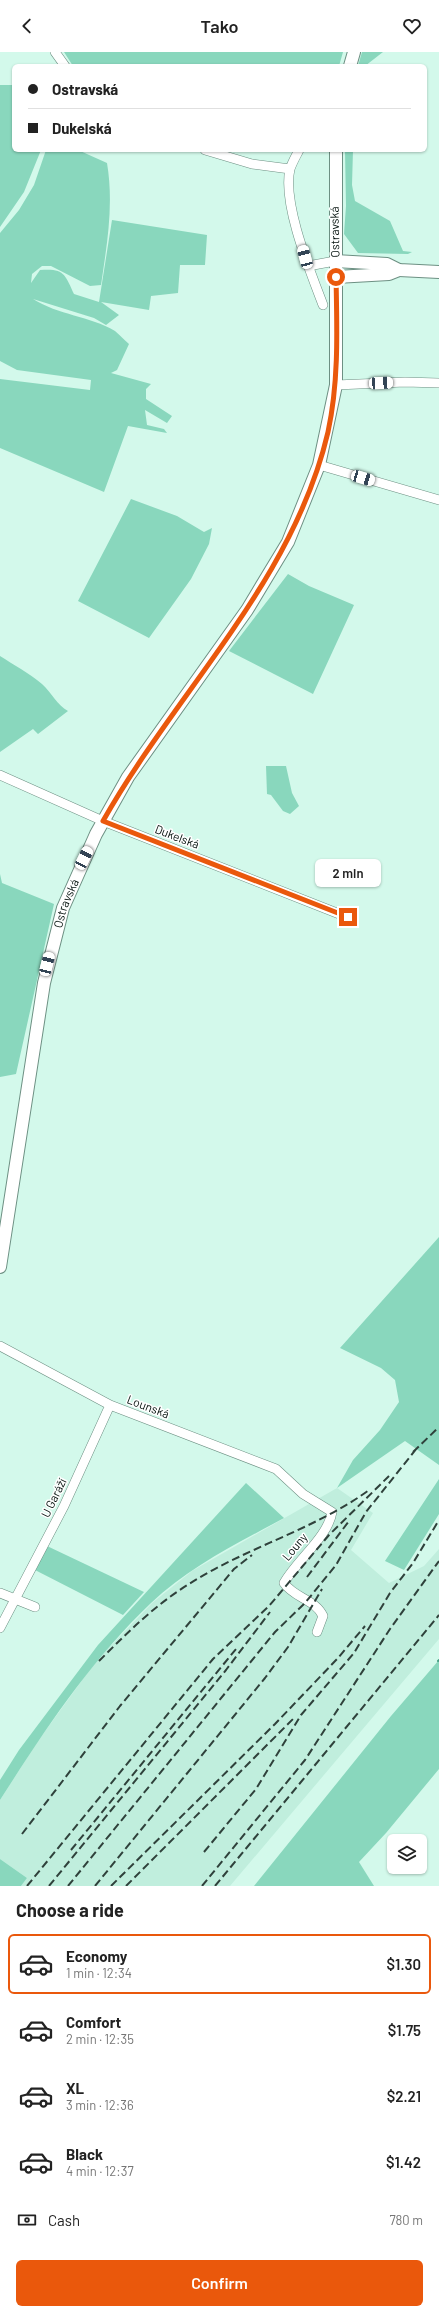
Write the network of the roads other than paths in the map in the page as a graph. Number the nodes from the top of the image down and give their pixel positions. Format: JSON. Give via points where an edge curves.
{"nodes":[{"id":1,"x":55,"y":52,"type":"edge"},
{"id":2,"x":354,"y":52,"type":"edge"},
{"id":3,"x":64,"y":64,"type":"edge"},
{"id":4,"x":351,"y":64,"type":"edge"},
{"id":5,"x":212,"y":152,"type":"edge"},
{"id":6,"x":298,"y":152,"type":"edge"},
{"id":7,"x":336,"y":152,"type":"edge"},
{"id":8,"x":290,"y":169,"type":"junction"},
{"id":9,"x":335,"y":261,"type":"junction"},
{"id":10,"x":308,"y":266,"type":"junction"},
{"id":11,"x":399,"y":270,"type":"junction"},
{"id":12,"x":439,"y":272,"type":"edge"},
{"id":13,"x":336,"y":277,"type":"junction"},
{"id":14,"x":323,"y":306,"type":"dead end"},
{"id":15,"x":439,"y":383,"type":"edge"},
{"id":16,"x":336,"y":385,"type":"junction"},
{"id":17,"x":319,"y":465,"type":"junction"},
{"id":18,"x":439,"y":500,"type":"edge"},
{"id":19,"x":0,"y":775,"type":"edge"},
{"id":20,"x":103,"y":821,"type":"junction"},
{"id":21,"x":348,"y":917,"type":"dead end"},
{"id":22,"x":0,"y":1267,"type":"edge"},
{"id":23,"x":0,"y":1346,"type":"edge"},
{"id":24,"x":110,"y":1405,"type":"junction"},
{"id":25,"x":290,"y":1482,"type":"joint"},
{"id":26,"x":0,"y":1593,"type":"edge"},
{"id":27,"x":16,"y":1599,"type":"junction"},
{"id":28,"x":35,"y":1607,"type":"dead end"},
{"id":29,"x":0,"y":1628,"type":"edge"},
{"id":30,"x":317,"y":1632,"type":"dead end"}],
"edges":[{"from":1,"to":3,"type":"street"},
{"from":2,"to":4,"type":"main road"},
{"from":5,"to":8,"type":"street","via":[[252,164]]},
{"from":6,"to":8,"type":"street"},
{"from":7,"to":9,"type":"main road","name":"Ostravská"},
{"from":8,"to":10,"type":"street","via":[[291,202]]},
{"from":9,"to":10,"type":"street"},
{"from":9,"to":11,"type":"main road","via":[[387,264]]},
{"from":9,"to":13,"type":"main road","name":"Ostravská"},
{"from":10,"to":14,"type":"street"},
{"from":11,"to":12,"type":"main road"},
{"from":11,"to":13,"type":"main road","via":[[389,274]]},
{"from":13,"to":16,"type":"main road","name":"Ostravská"},
{"from":15,"to":16,"type":"street"},
{"from":16,"to":17,"type":"main road","name":"Ostravská"},
{"from":17,"to":18,"type":"street"},
{"from":17,"to":20,"type":"main road","name":"Ostravská","via":[[288,542],[263,584],[136,765]]},
{"from":19,"to":20,"type":"street","name":"Dukelská"},
{"from":20,"to":21,"type":"street","name":"Dukelská"},
{"from":20,"to":22,"type":"main road","name":"Ostravská","via":[[63,908],[47,964]]},
{"from":23,"to":24,"type":"street","name":"Lounská"},
{"from":24,"to":25,"type":"street","name":"Lounská","via":[[276,1469]]},
{"from":24,"to":27,"type":"street","name":"U Garáží","via":[[64,1506]]},
{"from":25,"to":30,"type":"street","name":"Louny","via":[[302,1494],[332,1512],[330,1523],[284,1583],[320,1609],[323,1616]]},
{"from":26,"to":27,"type":"street"},
{"from":27,"to":28,"type":"street"},
{"from":27,"to":29,"type":"street","name":"U Garáží"}]}
